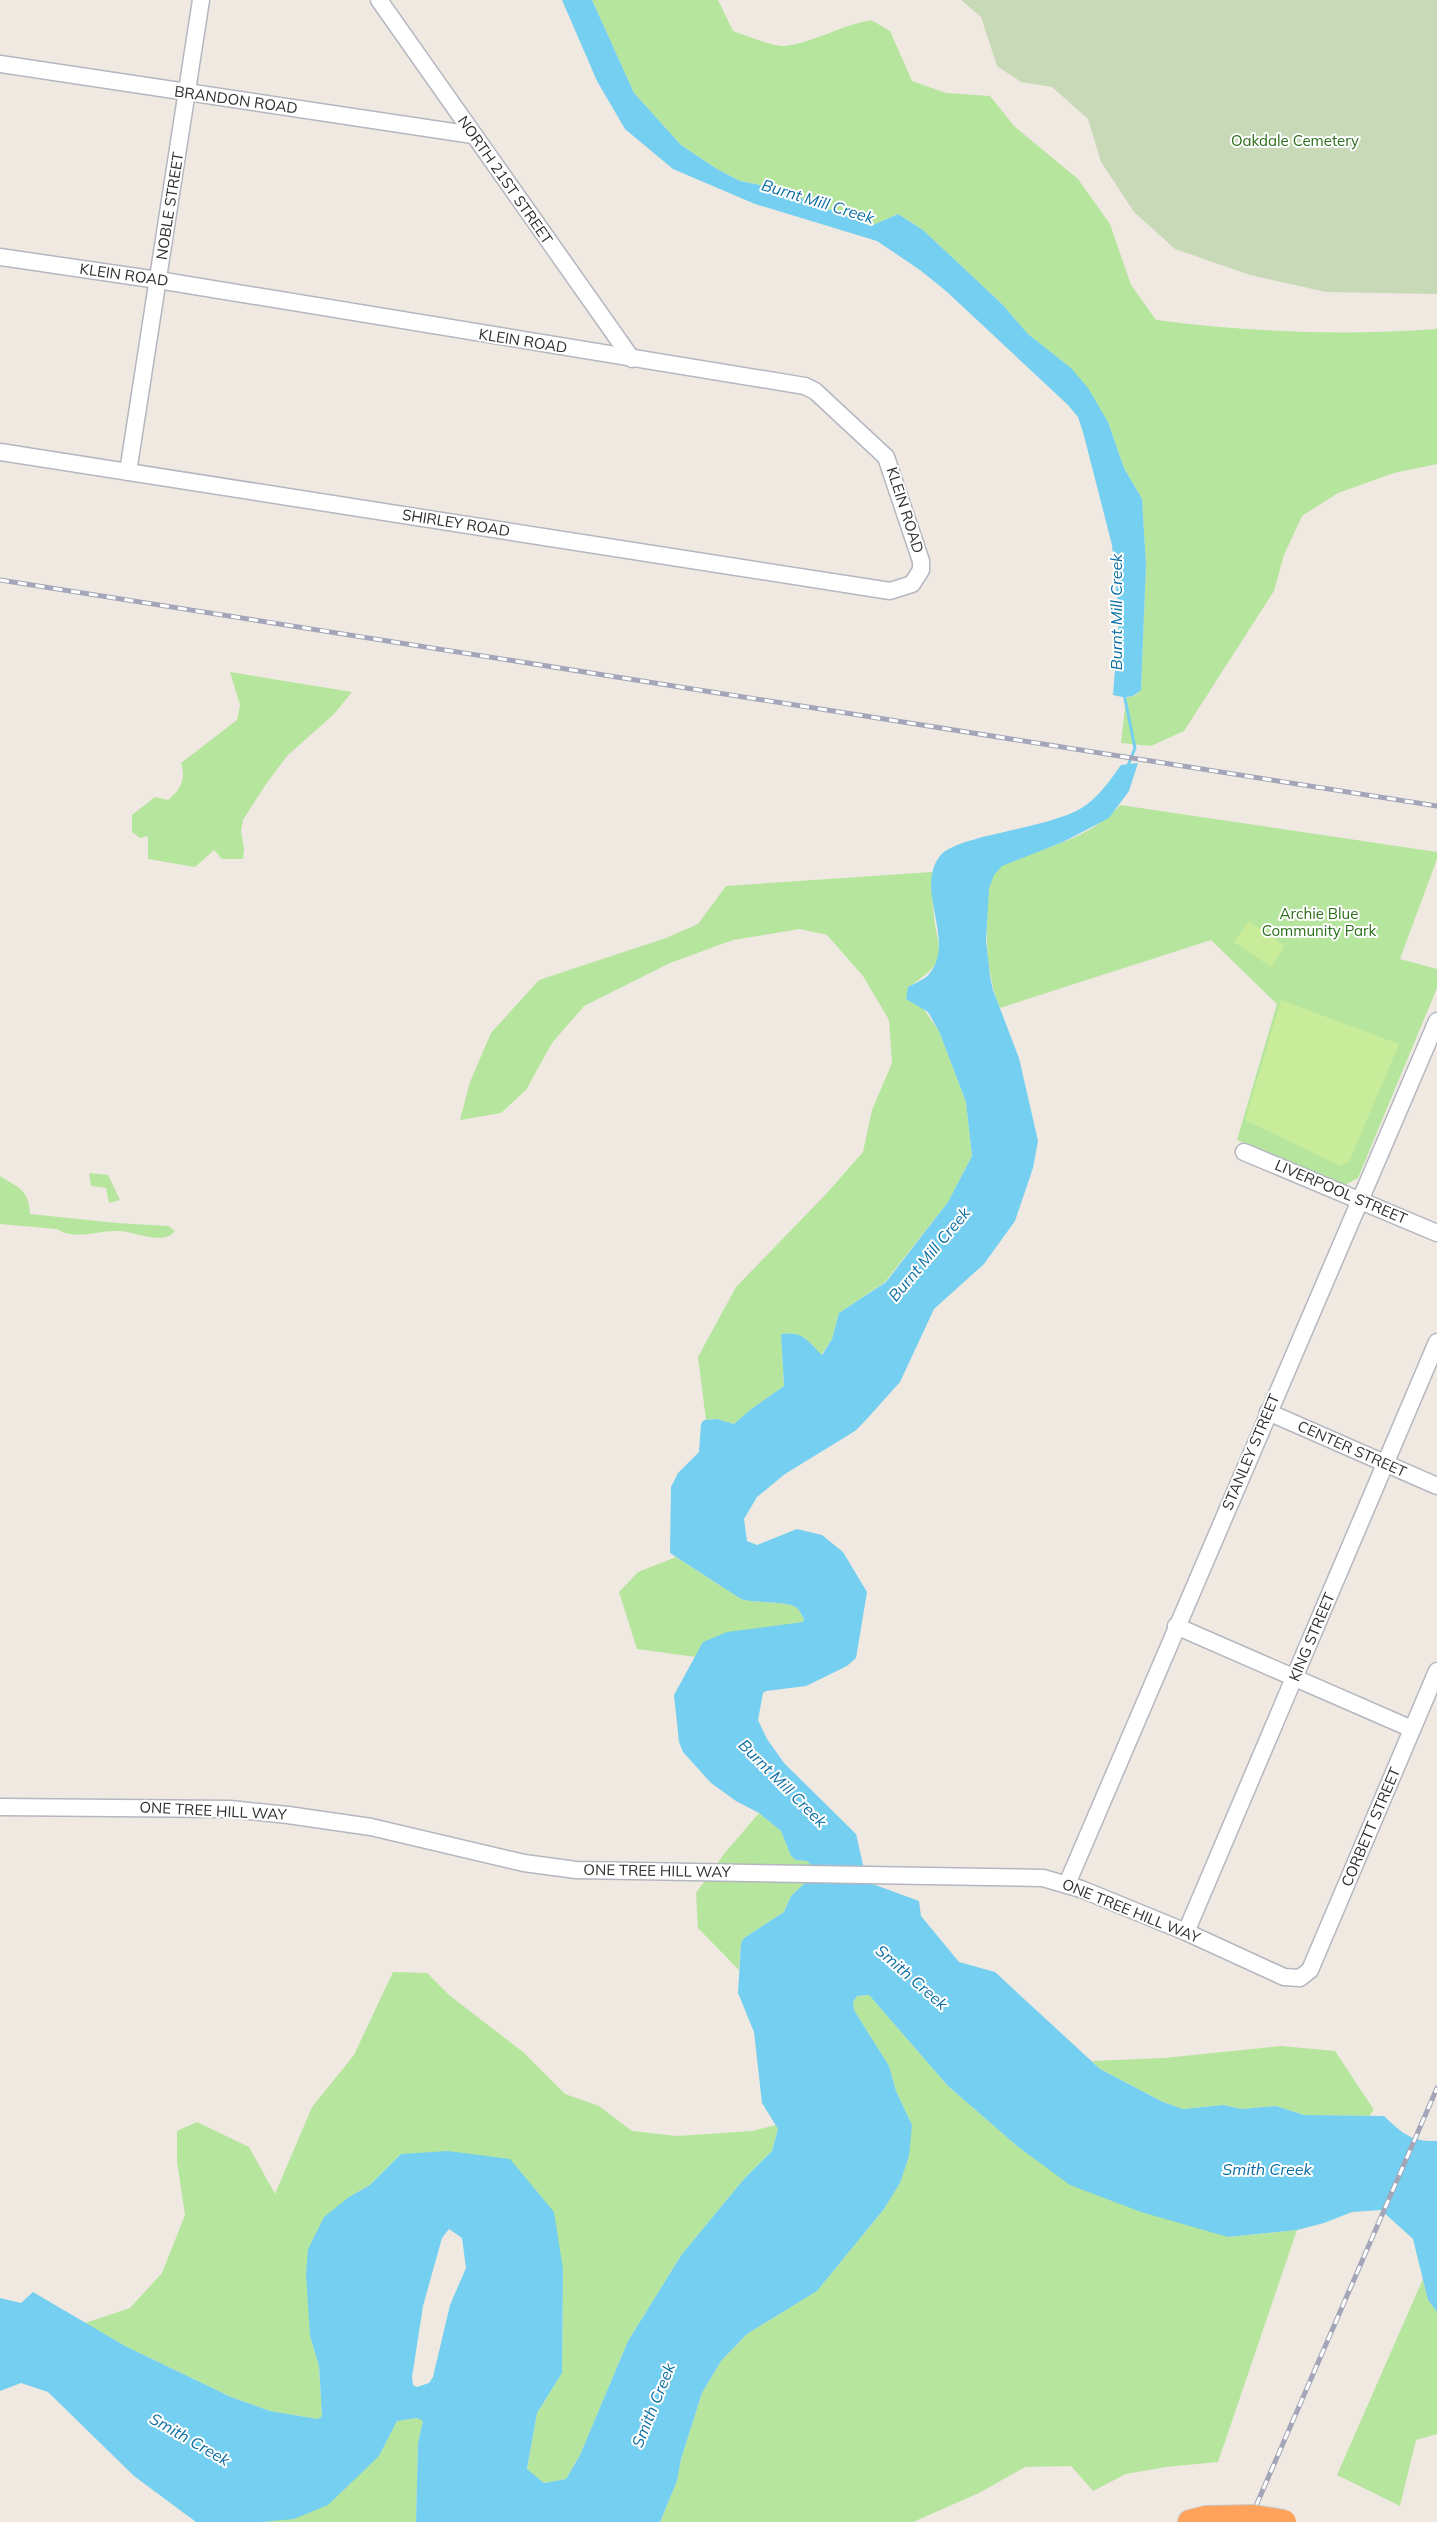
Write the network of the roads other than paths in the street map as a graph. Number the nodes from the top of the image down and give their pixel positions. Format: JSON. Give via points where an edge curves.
{"nodes":[{"id":1,"x":201,"y":0,"type":"edge"},
{"id":2,"x":379,"y":0,"type":"edge"},
{"id":3,"x":0,"y":64,"type":"edge"},
{"id":4,"x":188,"y":93,"type":"junction"},
{"id":5,"x":473,"y":135,"type":"junction"},
{"id":6,"x":0,"y":257,"type":"edge"},
{"id":7,"x":158,"y":280,"type":"junction"},
{"id":8,"x":632,"y":359,"type":"junction"},
{"id":9,"x":0,"y":452,"type":"edge"},
{"id":10,"x":128,"y":472,"type":"junction"},
{"id":11,"x":912,"y":584,"type":"joint"},
{"id":12,"x":1437,"y":1021,"type":"edge"},
{"id":13,"x":1244,"y":1152,"type":"dead end"},
{"id":14,"x":1360,"y":1200,"type":"junction"},
{"id":15,"x":1437,"y":1233,"type":"edge"},
{"id":16,"x":1437,"y":1342,"type":"edge"},
{"id":17,"x":1268,"y":1412,"type":"junction"},
{"id":18,"x":1384,"y":1463,"type":"junction"},
{"id":19,"x":1437,"y":1486,"type":"edge"},
{"id":20,"x":1176,"y":1626,"type":"junction"},
{"id":21,"x":1437,"y":1671,"type":"edge"},
{"id":22,"x":1295,"y":1678,"type":"junction"},
{"id":23,"x":1412,"y":1729,"type":"junction"},
{"id":24,"x":0,"y":1807,"type":"edge"},
{"id":25,"x":1067,"y":1884,"type":"junction"},
{"id":26,"x":1186,"y":1932,"type":"junction"},
{"id":27,"x":1300,"y":1978,"type":"joint"},
{"id":28,"x":1198,"y":2520,"type":"edge"},
{"id":29,"x":1284,"y":2522,"type":"edge"}],
"edges":[{"from":1,"to":4,"type":"street","name":"NOBLE STREET"},
{"from":2,"to":5,"type":"street","name":"NORTH 21ST STREET"},
{"from":3,"to":4,"type":"street","name":"BRANDON ROAD"},
{"from":4,"to":5,"type":"street","name":"BRANDON ROAD"},
{"from":4,"to":7,"type":"street","name":"NOBLE STREET"},
{"from":5,"to":8,"type":"street","name":"NORTH 21ST STREET"},
{"from":6,"to":7,"type":"street","name":"KLEIN ROAD"},
{"from":7,"to":8,"type":"street","name":"KLEIN ROAD"},
{"from":7,"to":10,"type":"street","name":"NOBLE STREET"},
{"from":8,"to":11,"type":"street","name":"KLEIN ROAD","via":[[805,386],[815,391],[886,457],[921,561],[921,570]]},
{"from":9,"to":10,"type":"street","name":"SHIRLEY ROAD"},
{"from":10,"to":11,"type":"street","name":"SHIRLEY ROAD","via":[[890,591]]},
{"from":12,"to":14,"type":"street","name":"STANLEY STREET"},
{"from":13,"to":14,"type":"street","name":"LIVERPOOL STREET"},
{"from":14,"to":15,"type":"street","name":"LIVERPOOL STREET"},
{"from":14,"to":17,"type":"street","name":"STANLEY STREET"},
{"from":16,"to":18,"type":"street","name":"KING STREET"},
{"from":17,"to":18,"type":"street","name":"CENTER STREET"},
{"from":17,"to":20,"type":"street","name":"STANLEY STREET"},
{"from":18,"to":19,"type":"street","name":"CENTER STREET"},
{"from":18,"to":22,"type":"street","name":"KING STREET"},
{"from":20,"to":22,"type":"street"},
{"from":20,"to":25,"type":"street","name":"STANLEY STREET"},
{"from":21,"to":23,"type":"street","name":"CORBETT STREET"},
{"from":22,"to":23,"type":"street"},
{"from":22,"to":26,"type":"street","name":"KING STREET"},
{"from":23,"to":27,"type":"street","name":"CORBETT STREET","via":[[1310,1970]]},
{"from":24,"to":25,"type":"street","name":"ONE TREE HILL WAY","via":[[230,1809],[371,1827],[540,1866],[576,1870],[1026,1877]]},
{"from":25,"to":26,"type":"street","name":"ONE TREE HILL WAY"},
{"from":26,"to":27,"type":"street","name":"ONE TREE HILL WAY","via":[[1284,1977]]},
{"from":28,"to":29,"type":"highway","bridge":true,"via":[[1252,2517]]}]}
